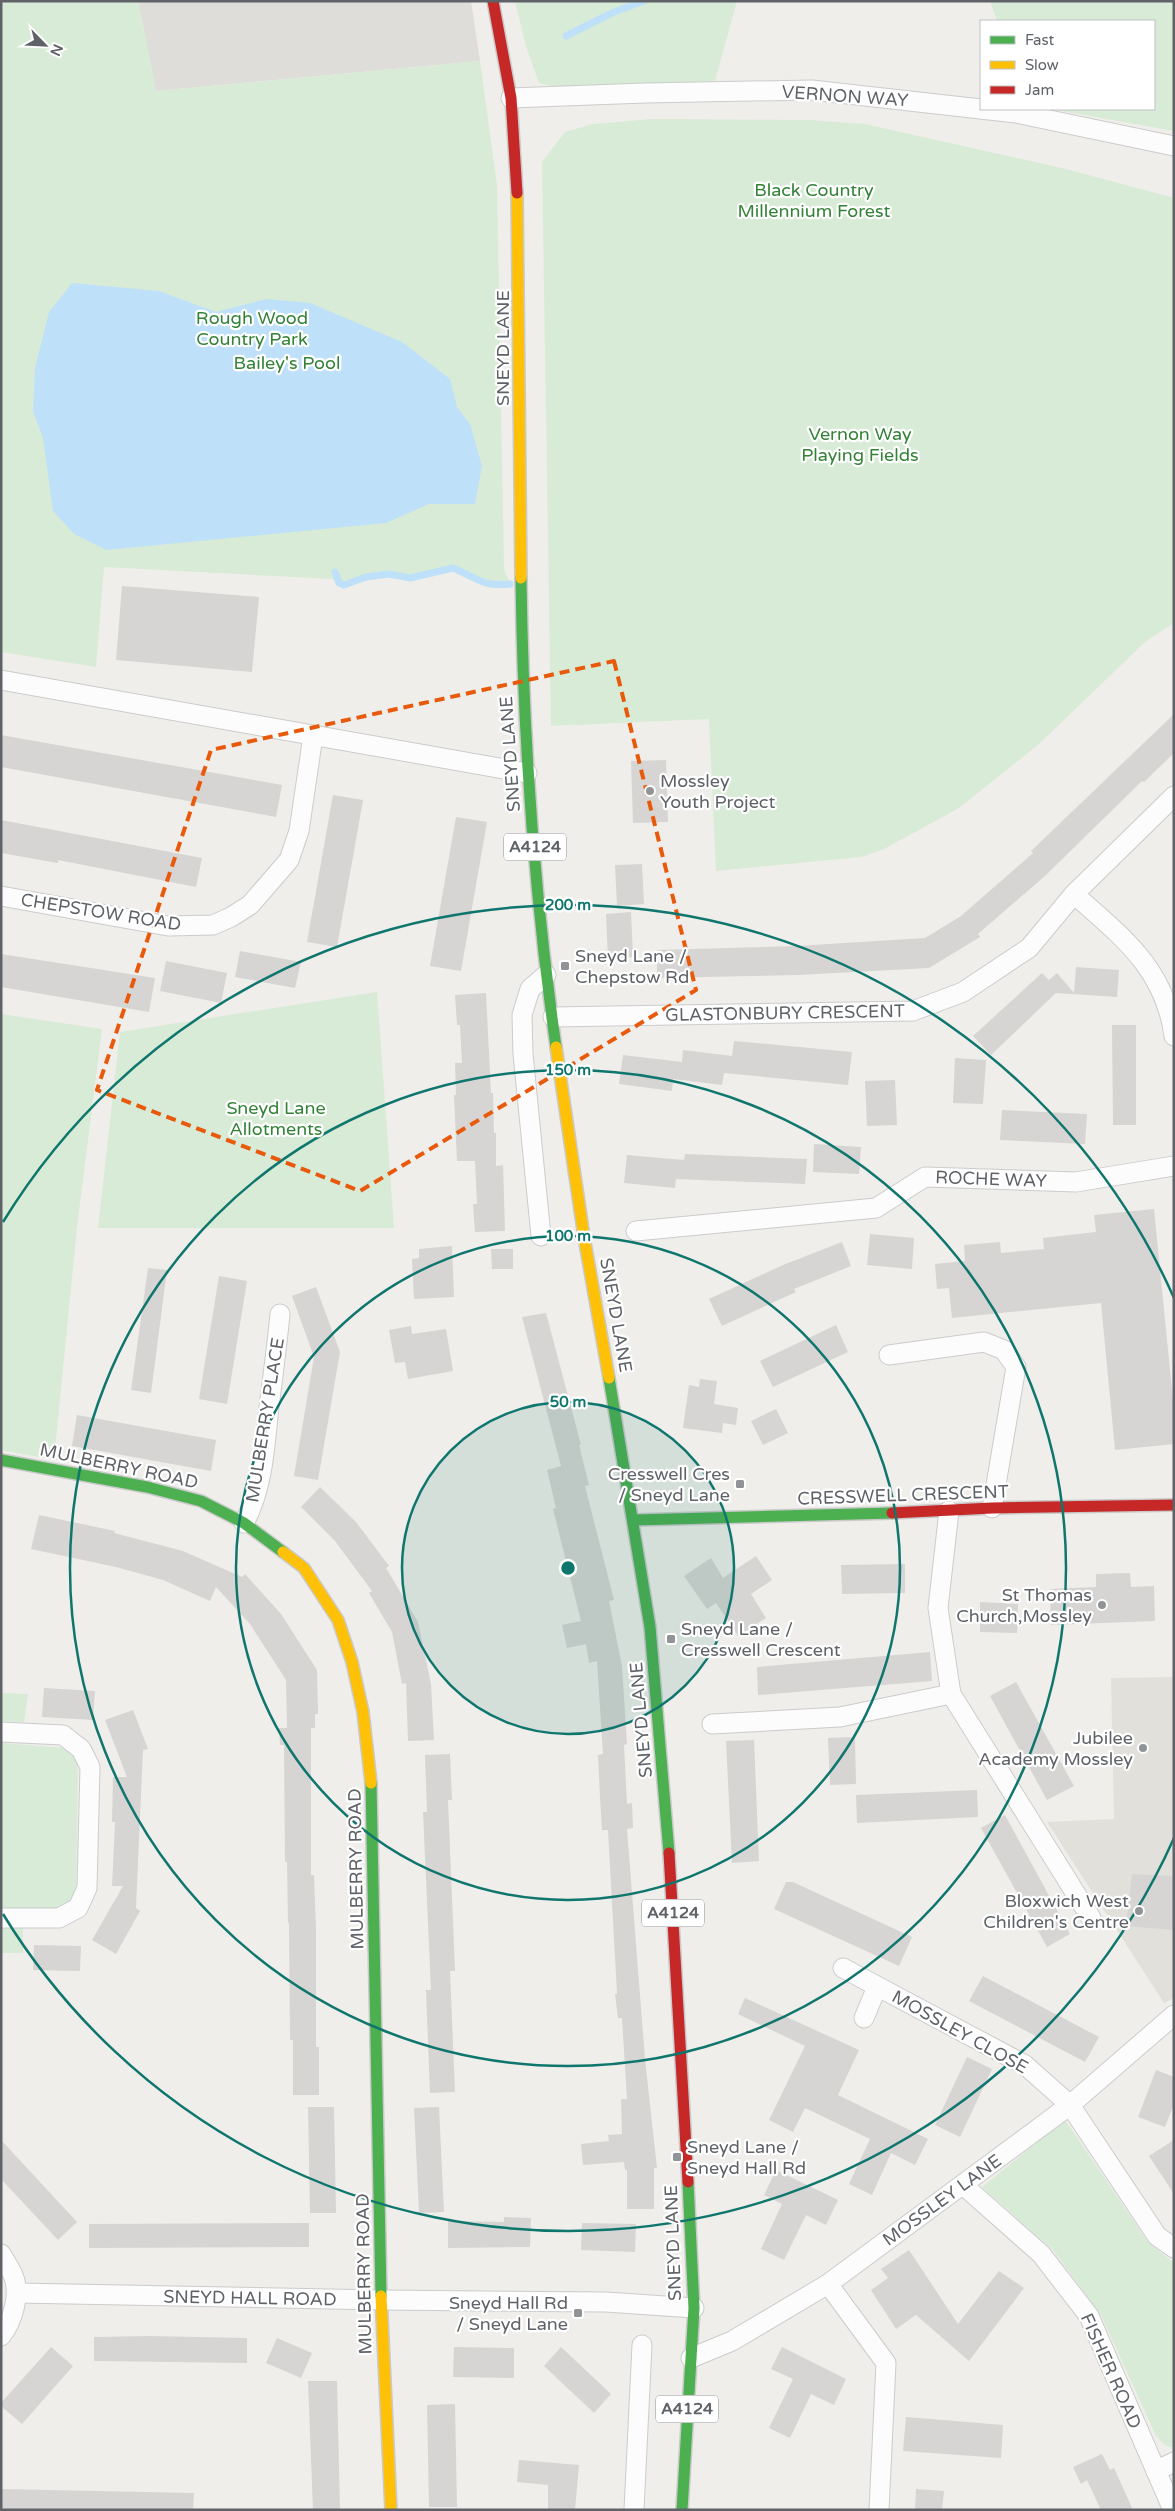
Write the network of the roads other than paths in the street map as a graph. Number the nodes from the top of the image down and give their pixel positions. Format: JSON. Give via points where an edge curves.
{"nodes":[{"id":1,"x":494,"y":1,"type":"edge"},
{"id":2,"x":511,"y":98,"type":"junction"},
{"id":3,"x":980,"y":109,"type":"edge"},
{"id":4,"x":989,"y":110,"type":"edge"},
{"id":5,"x":1174,"y":146,"type":"edge"},
{"id":6,"x":1,"y":680,"type":"edge"},
{"id":7,"x":313,"y":736,"type":"junction"},
{"id":8,"x":527,"y":773,"type":"junction"},
{"id":9,"x":1174,"y":796,"type":"edge"},
{"id":10,"x":1074,"y":894,"type":"junction"},
{"id":11,"x":1,"y":896,"type":"edge"},
{"id":12,"x":546,"y":975,"type":"junction"},
{"id":13,"x":553,"y":1017,"type":"junction"},
{"id":14,"x":1174,"y":1036,"type":"edge"},
{"id":15,"x":1174,"y":1166,"type":"edge"},
{"id":16,"x":636,"y":1231,"type":"dead end"},
{"id":17,"x":541,"y":1236,"type":"dead end"},
{"id":18,"x":280,"y":1314,"type":"dead end"},
{"id":19,"x":889,"y":1355,"type":"dead end"},
{"id":20,"x":1,"y":1460,"type":"edge"},
{"id":21,"x":1174,"y":1505,"type":"edge"},
{"id":22,"x":992,"y":1508,"type":"junction"},
{"id":23,"x":949,"y":1511,"type":"junction"},
{"id":24,"x":634,"y":1520,"type":"junction"},
{"id":25,"x":244,"y":1524,"type":"junction"},
{"id":26,"x":951,"y":1694,"type":"junction"},
{"id":27,"x":724,"y":1718,"type":"dead end"},
{"id":28,"x":1,"y":1732,"type":"edge"},
{"id":29,"x":1,"y":1918,"type":"edge"},
{"id":30,"x":1091,"y":1918,"type":"dead end"},
{"id":31,"x":843,"y":1968,"type":"dead end"},
{"id":32,"x":878,"y":1987,"type":"junction"},
{"id":33,"x":1174,"y":2015,"type":"edge"},
{"id":34,"x":864,"y":2018,"type":"dead end"},
{"id":35,"x":1070,"y":2105,"type":"junction"},
{"id":36,"x":963,"y":2186,"type":"junction"},
{"id":37,"x":1174,"y":2248,"type":"edge"},
{"id":38,"x":1,"y":2254,"type":"edge"},
{"id":39,"x":828,"y":2284,"type":"junction"},
{"id":40,"x":17,"y":2293,"type":"junction"},
{"id":41,"x":381,"y":2300,"type":"junction"},
{"id":42,"x":694,"y":2308,"type":"junction"},
{"id":43,"x":1,"y":2336,"type":"edge"},
{"id":44,"x":642,"y":2345,"type":"dead end"},
{"id":45,"x":691,"y":2358,"type":"junction"},
{"id":46,"x":1174,"y":2462,"type":"edge"},
{"id":47,"x":1156,"y":2471,"type":"junction"},
{"id":48,"x":390,"y":2510,"type":"edge"},
{"id":49,"x":634,"y":2510,"type":"edge"},
{"id":50,"x":682,"y":2510,"type":"edge"},
{"id":51,"x":879,"y":2510,"type":"edge"},
{"id":52,"x":1172,"y":2510,"type":"edge"}],
"edges":[{"from":1,"to":2,"type":"main road","name":"SNEYD LANE","number":"A4124"},
{"from":2,"to":3,"type":"street","name":"VERNON WAY","via":[[812,90]]},
{"from":2,"to":8,"type":"main road","name":"SNEYD LANE","number":"A4124","via":[[519,249],[522,658]]},
{"from":4,"to":5,"type":"street","name":"VERNON WAY"},
{"from":6,"to":7,"type":"street"},
{"from":7,"to":8,"type":"street"},
{"from":7,"to":11,"type":"street","name":"CHEPSTOW ROAD","via":[[299,831],[289,860],[250,905],[231,917],[213,924],[168,926]]},
{"from":8,"to":12,"type":"main road","name":"SNEYD LANE","number":"A4124"},
{"from":9,"to":10,"type":"street","name":"GLASTONBURY CRESCENT"},
{"from":10,"to":13,"type":"street","name":"GLASTONBURY CRESCENT","via":[[1029,948],[963,992],[913,1011]]},
{"from":10,"to":14,"type":"street","via":[[1129,943],[1146,967],[1164,997]]},
{"from":12,"to":13,"type":"main road","name":"SNEYD LANE","number":"A4124"},
{"from":12,"to":17,"type":"street","via":[[530,989],[522,1015]]},
{"from":13,"to":24,"type":"main road","name":"SNEYD LANE","number":"A4124","via":[[584,1236]]},
{"from":15,"to":16,"type":"street","name":"ROCHE WAY","via":[[1076,1182],[925,1177],[876,1208]]},
{"from":18,"to":25,"type":"street","name":"MULBERRY PLACE","via":[[254,1506]]},
{"from":19,"to":22,"type":"street","via":[[984,1342],[1004,1350],[1016,1367]]},
{"from":20,"to":25,"type":"main road","name":"MULBERRY ROAD","via":[[147,1487],[201,1501]]},
{"from":21,"to":22,"type":"main road","name":"CRESSWELL CRESCENT"},
{"from":22,"to":23,"type":"main road","name":"CRESSWELL CRESCENT"},
{"from":23,"to":24,"type":"main road","name":"CRESSWELL CRESCENT"},
{"from":23,"to":26,"type":"street","via":[[938,1608]]},
{"from":24,"to":42,"type":"main road","name":"SNEYD LANE","number":"A4124","via":[[650,1627],[662,1764]]},
{"from":25,"to":41,"type":"main road","name":"MULBERRY ROAD","via":[[304,1568],[338,1620],[363,1712],[373,1795]]},
{"from":26,"to":27,"type":"street","via":[[840,1717]]},
{"from":26,"to":30,"type":"street"},
{"from":28,"to":29,"type":"street","via":[[63,1735],[81,1749],[90,1767],[87,1888],[78,1908],[59,1918]]},
{"from":31,"to":32,"type":"street","name":"MOSSLEY CLOSE"},
{"from":32,"to":34,"type":"street"},
{"from":32,"to":35,"type":"street","name":"MOSSLEY CLOSE","via":[[1025,2065]]},
{"from":33,"to":35,"type":"street","name":"MOSSLEY LANE"},
{"from":35,"to":36,"type":"street","name":"MOSSLEY LANE"},
{"from":35,"to":37,"type":"street","via":[[1157,2236]]},
{"from":36,"to":39,"type":"street","name":"MOSSLEY LANE"},
{"from":36,"to":47,"type":"street","name":"FISHER ROAD","via":[[1041,2254],[1090,2316]]},
{"from":38,"to":40,"type":"street","via":[[14,2276]]},
{"from":39,"to":45,"type":"street","name":"MOSSLEY LANE","via":[[732,2340]]},
{"from":39,"to":51,"type":"street","via":[[886,2363]]},
{"from":40,"to":41,"type":"street","name":"SNEYD HALL ROAD"},
{"from":40,"to":43,"type":"street","via":[[9,2326]]},
{"from":41,"to":42,"type":"street","name":"SNEYD HALL ROAD","via":[[606,2302]]},
{"from":41,"to":48,"type":"main road","name":"MULBERRY ROAD"},
{"from":42,"to":45,"type":"main road","name":"SNEYD LANE","number":"A4124"},
{"from":44,"to":49,"type":"street"},
{"from":45,"to":50,"type":"main road","name":"SNEYD LANE","number":"A4124"},
{"from":46,"to":47,"type":"street"},
{"from":47,"to":52,"type":"street","name":"FISHER ROAD"}]}
